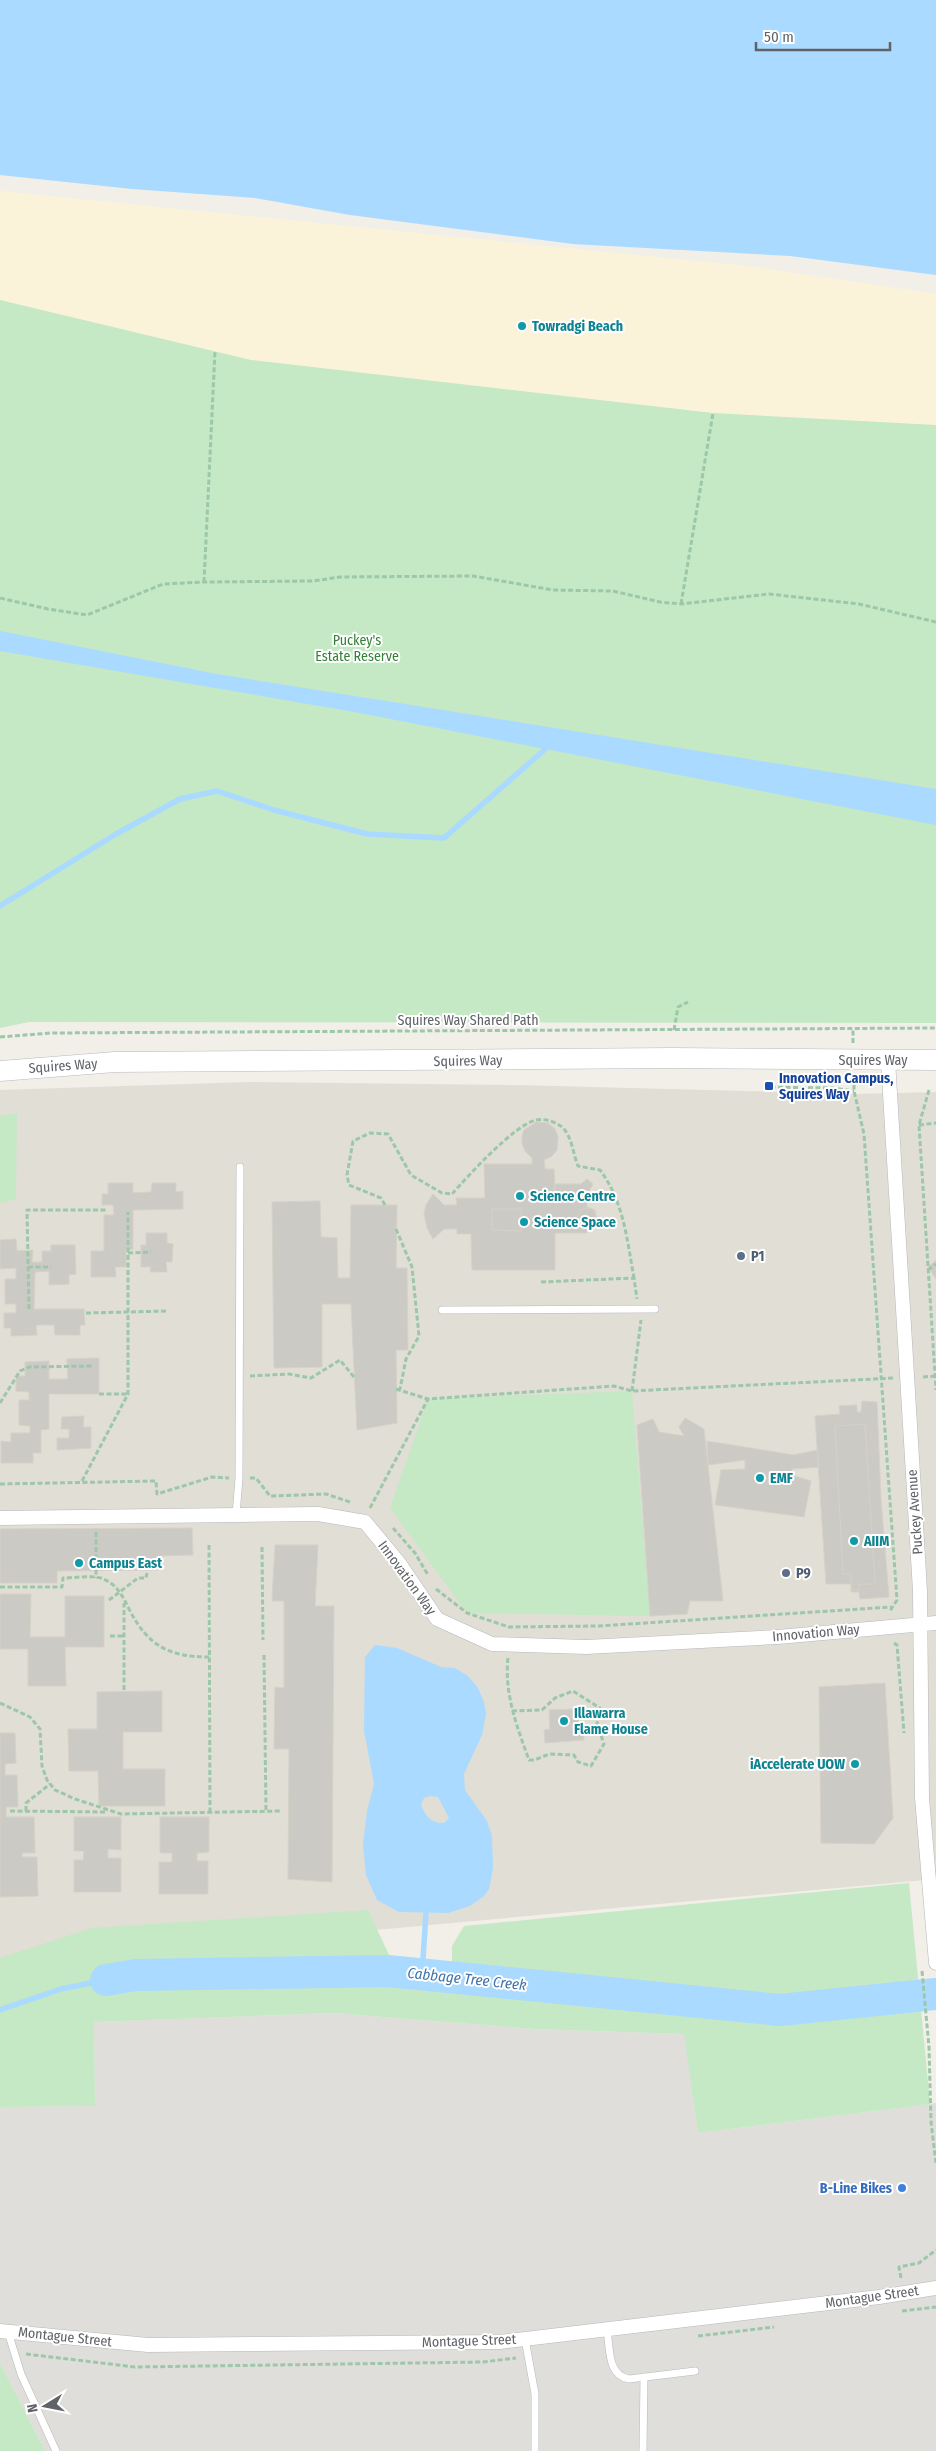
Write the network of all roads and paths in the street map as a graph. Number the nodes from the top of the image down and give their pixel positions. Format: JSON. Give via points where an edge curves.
{"nodes":[{"id":1,"x":215,"y":351,"type":"dead end"},
{"id":2,"x":713,"y":413,"type":"dead end"},
{"id":3,"x":204,"y":582,"type":"junction"},
{"id":4,"x":0,"y":598,"type":"edge"},
{"id":5,"x":681,"y":604,"type":"junction"},
{"id":6,"x":936,"y":622,"type":"edge"},
{"id":7,"x":688,"y":1002,"type":"dead end"},
{"id":8,"x":936,"y":1028,"type":"edge"},
{"id":9,"x":674,"y":1030,"type":"junction"},
{"id":10,"x":0,"y":1037,"type":"edge"},
{"id":11,"x":888,"y":1060,"type":"junction"},
{"id":12,"x":936,"y":1060,"type":"edge"},
{"id":13,"x":0,"y":1071,"type":"edge"},
{"id":14,"x":763,"y":1087,"type":"dead end"},
{"id":15,"x":929,"y":1090,"type":"dead end"},
{"id":16,"x":936,"y":1123,"type":"edge"},
{"id":17,"x":919,"y":1125,"type":"junction"},
{"id":18,"x":240,"y":1167,"type":"dead end"},
{"id":19,"x":385,"y":1205,"type":"dead end"},
{"id":20,"x":106,"y":1210,"type":"dead end"},
{"id":21,"x":128,"y":1212,"type":"dead end"},
{"id":22,"x":396,"y":1229,"type":"dead end"},
{"id":23,"x":151,"y":1252,"type":"dead end"},
{"id":24,"x":128,"y":1253,"type":"junction"},
{"id":25,"x":936,"y":1264,"type":"edge"},
{"id":26,"x":28,"y":1267,"type":"junction"},
{"id":27,"x":51,"y":1267,"type":"dead end"},
{"id":28,"x":928,"y":1271,"type":"junction"},
{"id":29,"x":634,"y":1278,"type":"dead end"},
{"id":30,"x":29,"y":1309,"type":"dead end"},
{"id":31,"x":654,"y":1309,"type":"dead end"},
{"id":32,"x":442,"y":1310,"type":"dead end"},
{"id":33,"x":167,"y":1311,"type":"dead end"},
{"id":34,"x":128,"y":1312,"type":"junction"},
{"id":35,"x":86,"y":1313,"type":"dead end"},
{"id":36,"x":92,"y":1366,"type":"dead end"},
{"id":37,"x":240,"y":1376,"type":"junction"},
{"id":38,"x":936,"y":1376,"type":"edge"},
{"id":39,"x":354,"y":1377,"type":"dead end"},
{"id":40,"x":907,"y":1377,"type":"junction"},
{"id":41,"x":883,"y":1379,"type":"junction"},
{"id":42,"x":936,"y":1390,"type":"edge"},
{"id":43,"x":99,"y":1394,"type":"dead end"},
{"id":44,"x":128,"y":1394,"type":"junction"},
{"id":45,"x":428,"y":1399,"type":"junction"},
{"id":46,"x":0,"y":1403,"type":"edge"},
{"id":47,"x":239,"y":1478,"type":"junction"},
{"id":48,"x":82,"y":1481,"type":"junction"},
{"id":49,"x":0,"y":1484,"type":"edge"},
{"id":50,"x":352,"y":1503,"type":"dead end"},
{"id":51,"x":361,"y":1506,"type":"dead end"},
{"id":52,"x":370,"y":1509,"type":"junction"},
{"id":53,"x":376,"y":1514,"type":"dead end"},
{"id":54,"x":236,"y":1515,"type":"junction"},
{"id":55,"x":0,"y":1518,"type":"edge"},
{"id":56,"x":388,"y":1525,"type":"dead end"},
{"id":57,"x":96,"y":1532,"type":"dead end"},
{"id":58,"x":209,"y":1545,"type":"dead end"},
{"id":59,"x":262,"y":1547,"type":"dead end"},
{"id":60,"x":147,"y":1573,"type":"dead end"},
{"id":61,"x":96,"y":1578,"type":"junction"},
{"id":62,"x":0,"y":1587,"type":"edge"},
{"id":63,"x":119,"y":1591,"type":"junction"},
{"id":64,"x":109,"y":1600,"type":"dead end"},
{"id":65,"x":124,"y":1601,"type":"junction"},
{"id":66,"x":936,"y":1623,"type":"edge"},
{"id":67,"x":920,"y":1624,"type":"junction"},
{"id":68,"x":508,"y":1627,"type":"junction"},
{"id":69,"x":110,"y":1636,"type":"dead end"},
{"id":70,"x":124,"y":1636,"type":"junction"},
{"id":71,"x":263,"y":1640,"type":"dead end"},
{"id":72,"x":509,"y":1645,"type":"junction"},
{"id":73,"x":264,"y":1655,"type":"dead end"},
{"id":74,"x":210,"y":1657,"type":"junction"},
{"id":75,"x":124,"y":1690,"type":"dead end"},
{"id":76,"x":0,"y":1704,"type":"edge"},
{"id":77,"x":512,"y":1711,"type":"junction"},
{"id":78,"x":50,"y":1784,"type":"junction"},
{"id":79,"x":10,"y":1811,"type":"dead end"},
{"id":80,"x":26,"y":1811,"type":"junction"},
{"id":81,"x":266,"y":1811,"type":"junction"},
{"id":82,"x":280,"y":1811,"type":"dead end"},
{"id":83,"x":113,"y":1812,"type":"junction"},
{"id":84,"x":210,"y":1813,"type":"junction"},
{"id":85,"x":936,"y":1963,"type":"edge"},
{"id":86,"x":929,"y":2048,"type":"dead end"},
{"id":87,"x":936,"y":2163,"type":"edge"},
{"id":88,"x":936,"y":2250,"type":"edge"},
{"id":89,"x":899,"y":2267,"type":"dead end"},
{"id":90,"x":936,"y":2288,"type":"edge"},
{"id":91,"x":607,"y":2330,"type":"junction"},
{"id":92,"x":4,"y":2331,"type":"edge"},
{"id":93,"x":525,"y":2339,"type":"junction"},
{"id":94,"x":695,"y":2371,"type":"dead end"},
{"id":95,"x":644,"y":2377,"type":"junction"},
{"id":96,"x":56,"y":2451,"type":"edge"},
{"id":97,"x":535,"y":2451,"type":"edge"},
{"id":98,"x":642,"y":2451,"type":"edge"}],
"edges":[{"from":1,"to":3,"type":"path"},
{"from":2,"to":5,"type":"path"},
{"from":3,"to":4,"type":"path","via":[[163,584],[87,615]]},
{"from":3,"to":5,"type":"path","via":[[472,576],[553,590],[613,591]]},
{"from":5,"to":6,"type":"path","via":[[769,594],[859,604]]},
{"from":7,"to":9,"type":"path","via":[[678,1007]]},
{"from":8,"to":9,"type":"path","name":"Squires Way Shared Path"},
{"from":9,"to":10,"type":"path","name":"Squires Way Shared Path","via":[[52,1033]]},
{"from":11,"to":12,"type":"main road","name":"Squires Way"},
{"from":11,"to":13,"type":"main road","name":"Squires Way","via":[[672,1058],[125,1062]]},
{"from":11,"to":40,"type":"street","name":"Puckey Avenue"},
{"from":14,"to":41,"type":"path","via":[[854,1091],[864,1134]]},
{"from":15,"to":17,"type":"path"},
{"from":16,"to":17,"type":"path"},
{"from":17,"to":28,"type":"path"},
{"from":18,"to":37,"type":"lane"},
{"from":19,"to":29,"type":"path","via":[[381,1198],[349,1185],[347,1175],[353,1141],[370,1133],[388,1134],[411,1175],[442,1193],[452,1194],[512,1135],[534,1120],[550,1121],[562,1127],[570,1138],[578,1166],[600,1170],[612,1186],[623,1217]]},
{"from":20,"to":26,"type":"path","via":[[27,1210]]},
{"from":21,"to":24,"type":"path"},
{"from":22,"to":45,"type":"path","via":[[412,1267],[419,1336],[406,1359],[398,1389]]},
{"from":23,"to":24,"type":"path"},
{"from":24,"to":34,"type":"path"},
{"from":25,"to":28,"type":"path"},
{"from":26,"to":27,"type":"path"},
{"from":26,"to":30,"type":"path"},
{"from":28,"to":38,"type":"path"},
{"from":31,"to":32,"type":"lane"},
{"from":33,"to":34,"type":"path"},
{"from":34,"to":35,"type":"path"},
{"from":34,"to":44,"type":"path"},
{"from":36,"to":46,"type":"path","via":[[29,1367],[20,1371]]},
{"from":37,"to":39,"type":"path","via":[[289,1374],[311,1378],[340,1360]]},
{"from":37,"to":47,"type":"lane"},
{"from":38,"to":40,"type":"path"},
{"from":38,"to":42,"type":"path"},
{"from":40,"to":41,"type":"path"},
{"from":40,"to":67,"type":"street","name":"Puckey Avenue"},
{"from":41,"to":45,"type":"path","via":[[632,1391],[614,1386]]},
{"from":41,"to":68,"type":"path","via":[[897,1600],[892,1607],[609,1625]]},
{"from":43,"to":44,"type":"path"},
{"from":44,"to":48,"type":"path"},
{"from":45,"to":52,"type":"path"},
{"from":47,"to":48,"type":"path","via":[[212,1477],[157,1494],[156,1481]]},
{"from":47,"to":50,"type":"path","via":[[256,1478],[270,1496],[326,1494]]},
{"from":47,"to":54,"type":"lane"},
{"from":48,"to":49,"type":"path"},
{"from":51,"to":52,"type":"path"},
{"from":52,"to":53,"type":"path"},
{"from":54,"to":55,"type":"street","name":"Innovation Way"},
{"from":54,"to":72,"type":"street","name":"Innovation Way","via":[[318,1514],[365,1522],[437,1619],[492,1644]]},
{"from":56,"to":68,"type":"path","via":[[414,1552],[437,1589],[467,1614]]},
{"from":57,"to":61,"type":"path"},
{"from":58,"to":74,"type":"path"},
{"from":59,"to":71,"type":"path"},
{"from":60,"to":63,"type":"path","via":[[146,1578],[138,1578]]},
{"from":61,"to":62,"type":"path","via":[[62,1578],[62,1587]]},
{"from":61,"to":63,"type":"path"},
{"from":63,"to":64,"type":"path"},
{"from":63,"to":65,"type":"path"},
{"from":65,"to":70,"type":"path"},
{"from":65,"to":74,"type":"path","via":[[150,1640],[171,1653]]},
{"from":66,"to":67,"type":"street","name":"Innovation Way"},
{"from":67,"to":72,"type":"street","name":"Innovation Way","via":[[778,1637],[586,1647]]},
{"from":67,"to":85,"type":"street","name":"Puckey Avenue","via":[[921,1766]]},
{"from":68,"to":72,"type":"path"},
{"from":69,"to":70,"type":"path"},
{"from":70,"to":75,"type":"path"},
{"from":72,"to":77,"type":"path","via":[[506,1669]]},
{"from":73,"to":81,"type":"path"},
{"from":74,"to":84,"type":"path"},
{"from":76,"to":78,"type":"path","via":[[30,1717],[40,1729],[42,1766]]},
{"from":77,"to":77,"type":"path","via":[[529,1760],[549,1754],[574,1755],[578,1762],[591,1766],[604,1744],[597,1724],[600,1708],[573,1691],[555,1698],[542,1710]]},
{"from":78,"to":80,"type":"path","via":[[26,1803]]},
{"from":78,"to":83,"type":"path","via":[[54,1790]]},
{"from":79,"to":80,"type":"path"},
{"from":80,"to":83,"type":"path"},
{"from":81,"to":82,"type":"path"},
{"from":81,"to":84,"type":"path"},
{"from":83,"to":84,"type":"path"},
{"from":86,"to":87,"type":"path"},
{"from":88,"to":89,"type":"path","via":[[919,2263]]},
{"from":90,"to":91,"type":"street","name":"Montague Street"},
{"from":91,"to":93,"type":"street","name":"Montague Street"},
{"from":91,"to":95,"type":"lane","via":[[616,2374],[629,2379]]},
{"from":92,"to":93,"type":"street","name":"Montague Street","via":[[148,2346],[500,2342]]},
{"from":92,"to":96,"type":"lane"},
{"from":93,"to":97,"type":"lane","via":[[535,2394]]},
{"from":94,"to":95,"type":"lane"},
{"from":95,"to":98,"type":"lane"}]}
